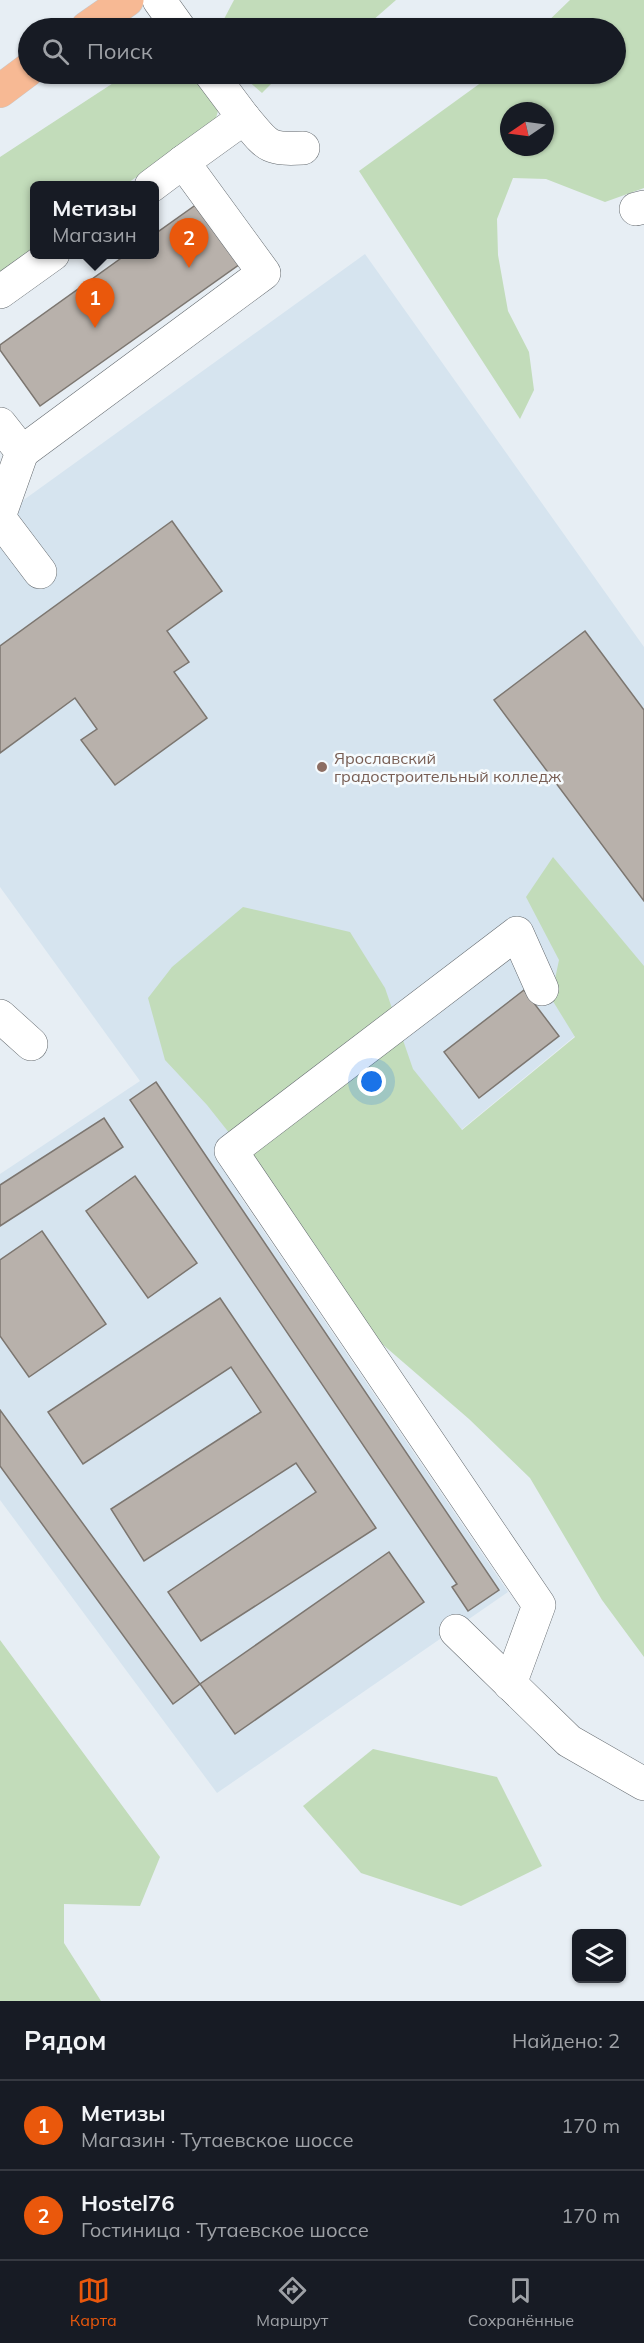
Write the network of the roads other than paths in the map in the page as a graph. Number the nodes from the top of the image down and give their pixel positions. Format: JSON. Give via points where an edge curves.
{"nodes":[{"id":1,"x":127,"y":0,"type":"edge"},
{"id":2,"x":159,"y":0,"type":"edge"},
{"id":3,"x":101,"y":18,"type":"edge"},
{"id":4,"x":172,"y":18,"type":"edge"},
{"id":5,"x":18,"y":78,"type":"edge"},
{"id":6,"x":219,"y":84,"type":"edge"},
{"id":7,"x":0,"y":91,"type":"edge"},
{"id":8,"x":244,"y":118,"type":"junction"},
{"id":9,"x":303,"y":148,"type":"dead end"},
{"id":10,"x":183,"y":162,"type":"junction"},
{"id":11,"x":157,"y":181,"type":"edge"},
{"id":12,"x":47,"y":259,"type":"edge"},
{"id":13,"x":0,"y":292,"type":"edge"},
{"id":14,"x":0,"y":423,"type":"edge"},
{"id":15,"x":22,"y":452,"type":"junction"},
{"id":16,"x":0,"y":514,"type":"edge"},
{"id":17,"x":0,"y":519,"type":"edge"},
{"id":18,"x":40,"y":572,"type":"dead end"},
{"id":19,"x":542,"y":989,"type":"dead end"},
{"id":20,"x":0,"y":1016,"type":"edge"},
{"id":21,"x":31,"y":1044,"type":"dead end"},
{"id":22,"x":456,"y":1631,"type":"dead end"},
{"id":23,"x":510,"y":1684,"type":"junction"},
{"id":24,"x":644,"y":1784,"type":"edge"}],
"edges":[{"from":1,"to":3,"type":"main road"},
{"from":2,"to":4,"type":"lane"},
{"from":5,"to":7,"type":"main road"},
{"from":6,"to":8,"type":"lane"},
{"from":8,"to":9,"type":"lane","via":[[268,146]]},
{"from":8,"to":10,"type":"lane"},
{"from":10,"to":11,"type":"lane"},
{"from":10,"to":15,"type":"lane","via":[[264,273]]},
{"from":12,"to":13,"type":"lane"},
{"from":14,"to":15,"type":"lane"},
{"from":15,"to":16,"type":"lane"},
{"from":17,"to":18,"type":"lane"},
{"from":19,"to":23,"type":"lane","via":[[517,933],[231,1151],[539,1605]]},
{"from":20,"to":21,"type":"lane"},
{"from":22,"to":23,"type":"lane"},
{"from":23,"to":24,"type":"lane","via":[[569,1742]]}]}
